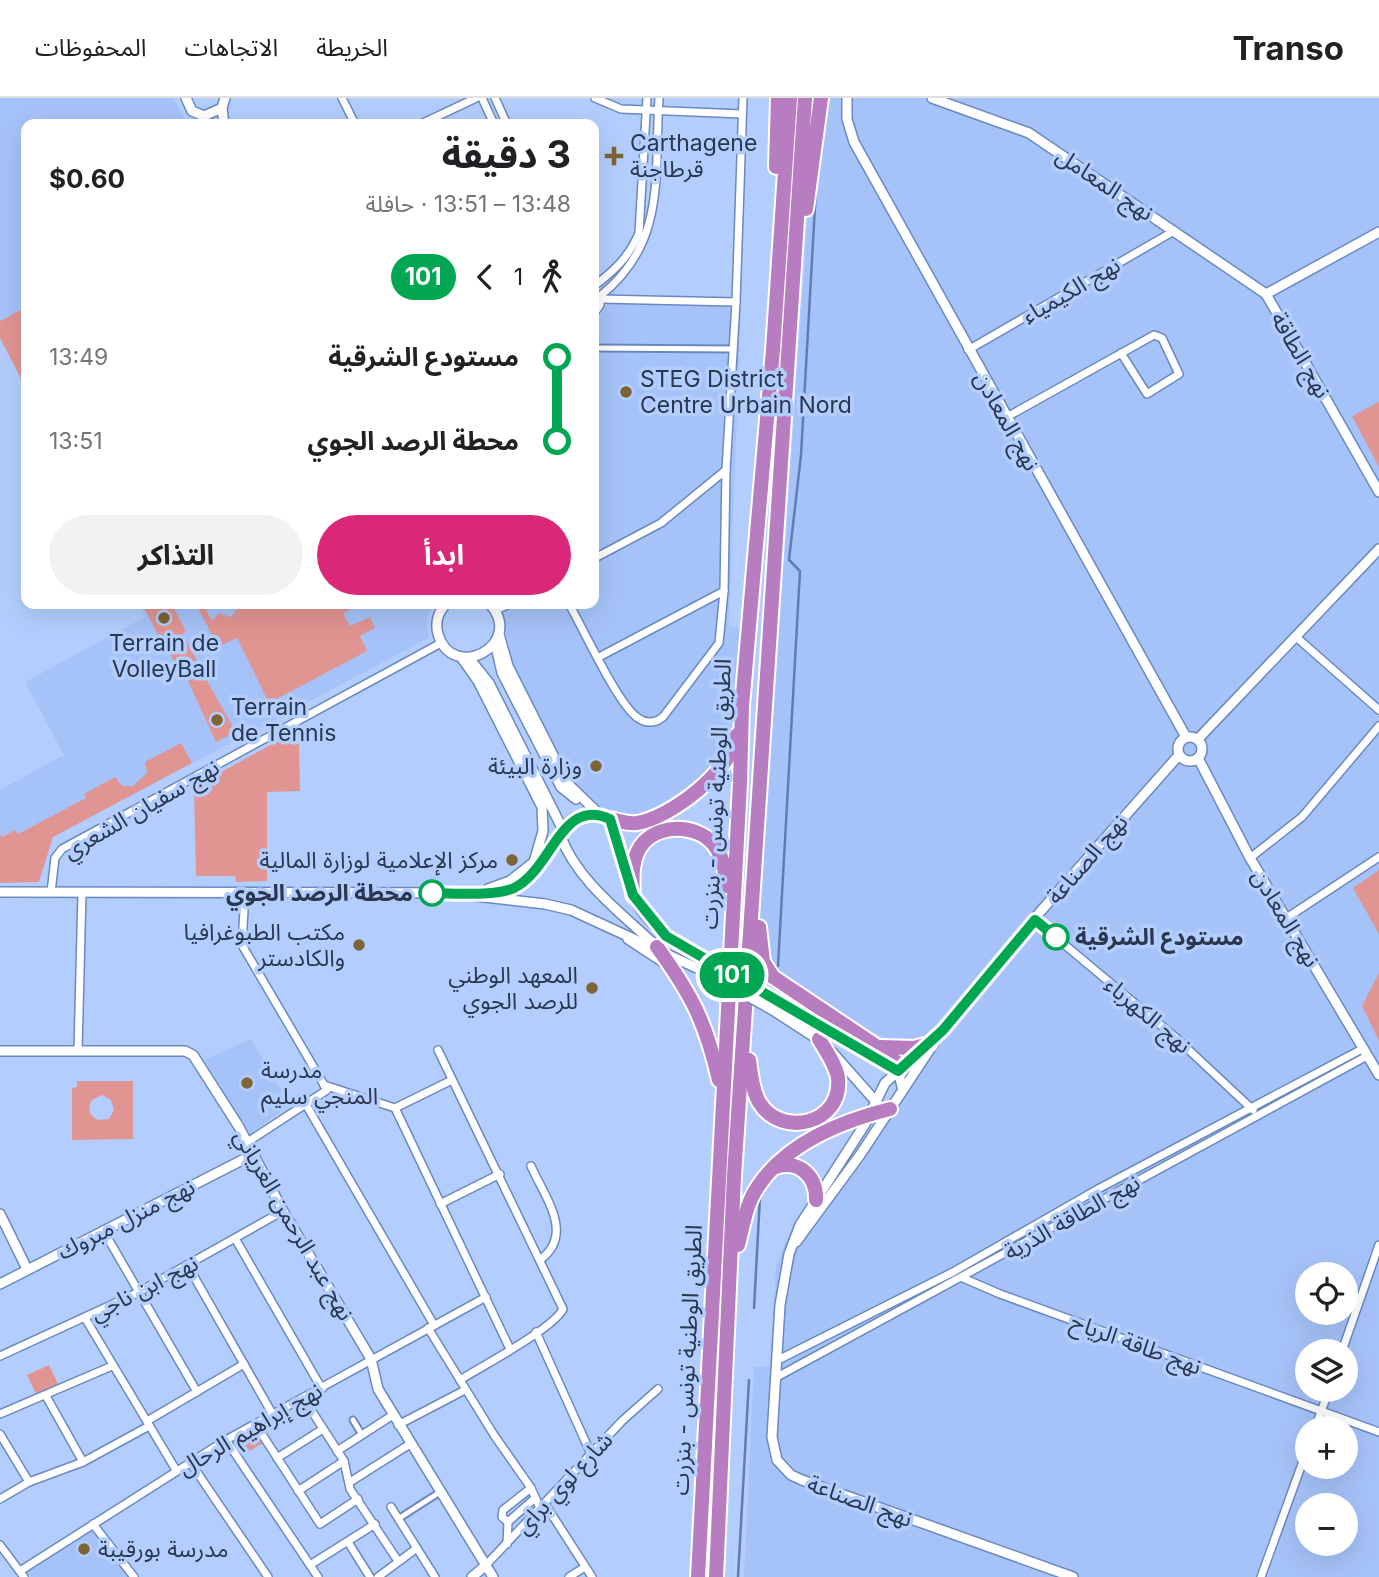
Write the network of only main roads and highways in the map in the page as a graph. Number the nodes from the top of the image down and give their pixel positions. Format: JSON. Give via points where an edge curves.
{"nodes":[{"id":1,"x":778,"y":98,"type":"edge"},
{"id":2,"x":790,"y":98,"type":"edge"},
{"id":3,"x":805,"y":98,"type":"edge"},
{"id":4,"x":821,"y":98,"type":"edge"},
{"id":5,"x":798,"y":226,"type":"junction"},
{"id":6,"x":779,"y":246,"type":"junction"},
{"id":7,"x":742,"y":706,"type":"junction"},
{"id":8,"x":604,"y":816,"type":"road end"},
{"id":9,"x":757,"y":865,"type":"junction"},
{"id":10,"x":633,"y":895,"type":"road end"},
{"id":11,"x":732,"y":910,"type":"junction"},
{"id":12,"x":657,"y":947,"type":"road end"},
{"id":13,"x":746,"y":1031,"type":"junction"},
{"id":14,"x":819,"y":1039,"type":"road end"},
{"id":15,"x":929,"y":1044,"type":"road end"},
{"id":16,"x":873,"y":1046,"type":"junction"},
{"id":17,"x":898,"y":1071,"type":"road end"},
{"id":18,"x":722,"y":1093,"type":"junction"},
{"id":19,"x":893,"y":1106,"type":"road end"},
{"id":20,"x":772,"y":1168,"type":"junction"},
{"id":21,"x":816,"y":1200,"type":"road end"},
{"id":22,"x":731,"y":1281,"type":"junction"},
{"id":23,"x":698,"y":1577,"type":"edge"},
{"id":24,"x":716,"y":1577,"type":"edge"}],
"edges":[{"from":1,"to":6,"type":"highway","via":[[774,218]]},
{"from":2,"to":6,"type":"highway","name":"الطريق الوطنية تونس - بنزرت"},
{"from":3,"to":5,"type":"highway","name":"الطريق الوطنية تونس - بنزرت"},
{"from":4,"to":5,"type":"highway","via":[[806,211]]},
{"from":5,"to":9,"type":"highway","name":"الطريق الوطنية تونس - بنزرت","via":[[775,524]]},
{"from":6,"to":7,"type":"highway","name":"الطريق الوطنية تونس - بنزرت"},
{"from":7,"to":8,"type":"highway","via":[[737,739],[723,765],[702,786],[649,819],[625,823]]},
{"from":7,"to":11,"type":"highway","name":"الطريق الوطنية تونس - بنزرت"},
{"from":9,"to":13,"type":"highway","name":"الطريق الوطنية تونس - بنزرت"},
{"from":9,"to":16,"type":"highway","via":[[760,948],[766,968],[784,987]]},
{"from":10,"to":11,"type":"highway","via":[[633,865],[643,843],[665,830],[689,829],[716,846]]},
{"from":11,"to":18,"type":"highway","name":"الطريق الوطنية تونس - بنزرت"},
{"from":12,"to":18,"type":"highway","via":[[693,1000]]},
{"from":13,"to":14,"type":"highway","via":[[757,1100],[771,1116],[795,1125],[824,1113],[837,1088],[834,1067]]},
{"from":13,"to":22,"type":"highway","name":"الطريق الوطنية تونس - بنزرت"},
{"from":15,"to":16,"type":"highway","via":[[893,1049]]},
{"from":16,"to":17,"type":"highway","via":[[892,1057]]},
{"from":18,"to":23,"type":"highway","name":"الطريق الوطنية تونس - بنزرت"},
{"from":19,"to":20,"type":"highway","via":[[873,1108],[808,1140]]},
{"from":20,"to":21,"type":"highway","via":[[789,1164],[804,1170],[814,1184]]},
{"from":20,"to":22,"type":"highway","via":[[751,1198]]},
{"from":22,"to":24,"type":"highway","name":"الطريق الوطنية تونس - بنزرت"}]}
